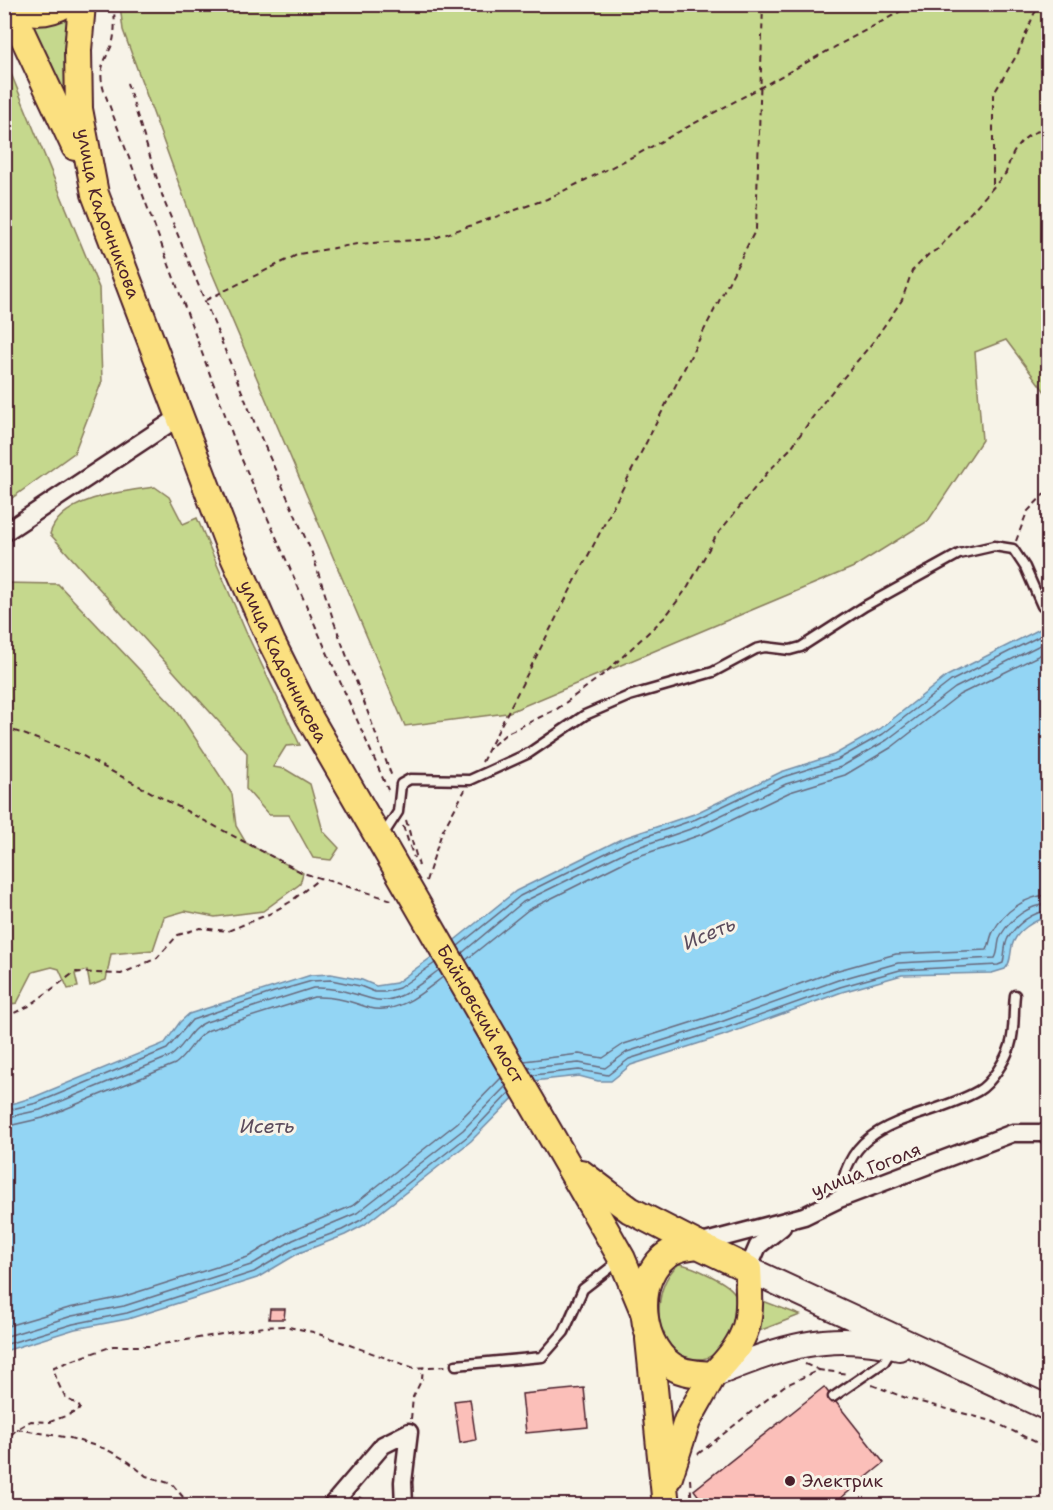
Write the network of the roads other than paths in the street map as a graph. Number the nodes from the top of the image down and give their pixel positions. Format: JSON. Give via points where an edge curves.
{"nodes":[{"id":1,"x":10,"y":4,"type":"edge"},
{"id":2,"x":64,"y":4,"type":"edge"},
{"id":3,"x":82,"y":4,"type":"edge"},
{"id":4,"x":95,"y":194,"type":"junction"},
{"id":5,"x":179,"y":417,"type":"junction"},
{"id":6,"x":4,"y":533,"type":"edge"},
{"id":7,"x":1042,"y":606,"type":"dead end"},
{"id":8,"x":380,"y":841,"type":"junction"},
{"id":9,"x":412,"y":894,"type":"joint"},
{"id":10,"x":1015,"y":995,"type":"dead end"},
{"id":11,"x":547,"y":1130,"type":"junction"},
{"id":12,"x":1048,"y":1133,"type":"edge"},
{"id":13,"x":840,"y":1199,"type":"junction"},
{"id":14,"x":804,"y":1216,"type":"junction"},
{"id":15,"x":698,"y":1245,"type":"junction"},
{"id":16,"x":622,"y":1259,"type":"junction"},
{"id":17,"x":748,"y":1269,"type":"junction"},
{"id":18,"x":646,"y":1322,"type":"junction"},
{"id":19,"x":894,"y":1346,"type":"junction"},
{"id":20,"x":935,"y":1356,"type":"junction"},
{"id":21,"x":456,"y":1365,"type":"road end"},
{"id":22,"x":713,"y":1376,"type":"junction"},
{"id":23,"x":833,"y":1397,"type":"dead end"},
{"id":24,"x":1048,"y":1408,"type":"edge"},
{"id":25,"x":666,"y":1500,"type":"edge"},
{"id":26,"x":331,"y":1506,"type":"edge"},
{"id":27,"x":404,"y":1506,"type":"edge"}],
"edges":[{"from":1,"to":2,"type":"main road","via":[[40,12]]},
{"from":1,"to":4,"type":"main road"},
{"from":3,"to":4,"type":"main road","name":"улица Кадочникова","via":[[79,109]]},
{"from":4,"to":5,"type":"main road","name":"улица Кадочникова"},
{"from":5,"to":6,"type":"street"},
{"from":5,"to":8,"type":"main road","name":"улица Кадочникова","via":[[268,634],[309,717]]},
{"from":7,"to":8,"type":"lane","via":[[1013,549],[994,546],[959,554],[849,615],[801,647],[756,649],[713,672],[629,696],[585,715],[529,753],[470,780],[410,779],[401,784],[398,812]]},
{"from":8,"to":9,"type":"main road","name":"улица Кадочникова"},
{"from":9,"to":11,"type":"main road","name":"Байновский мост"},
{"from":10,"to":13,"type":"lane","via":[[1010,1046],[994,1074],[980,1090],[909,1117],[864,1140],[848,1161]]},
{"from":11,"to":15,"type":"main road","via":[[576,1168],[612,1198]]},
{"from":11,"to":16,"type":"main road"},
{"from":12,"to":13,"type":"street","name":"улица Гоголя","via":[[1013,1133]]},
{"from":13,"to":14,"type":"street","name":"улица Гоголя"},
{"from":14,"to":15,"type":"street","name":"улица Гоголя"},
{"from":14,"to":17,"type":"street","via":[[779,1228],[758,1246]]},
{"from":15,"to":17,"type":"main road"},
{"from":15,"to":18,"type":"main road","via":[[669,1252],[655,1267],[646,1286]]},
{"from":16,"to":18,"type":"main road"},
{"from":16,"to":21,"type":"lane","via":[[583,1289],[564,1332],[542,1357]]},
{"from":17,"to":20,"type":"main road"},
{"from":17,"to":22,"type":"main road","via":[[749,1312],[743,1339]]},
{"from":18,"to":22,"type":"main road","via":[[660,1354],[669,1363],[680,1370]]},
{"from":18,"to":25,"type":"main road"},
{"from":19,"to":20,"type":"main road"},
{"from":19,"to":22,"type":"main road","via":[[847,1340],[778,1349]]},
{"from":19,"to":23,"type":"lane","via":[[884,1362]]},
{"from":20,"to":24,"type":"main road"},
{"from":22,"to":25,"type":"main road","via":[[687,1421]]},
{"from":26,"to":27,"type":"street","via":[[383,1445],[409,1432]]}]}
